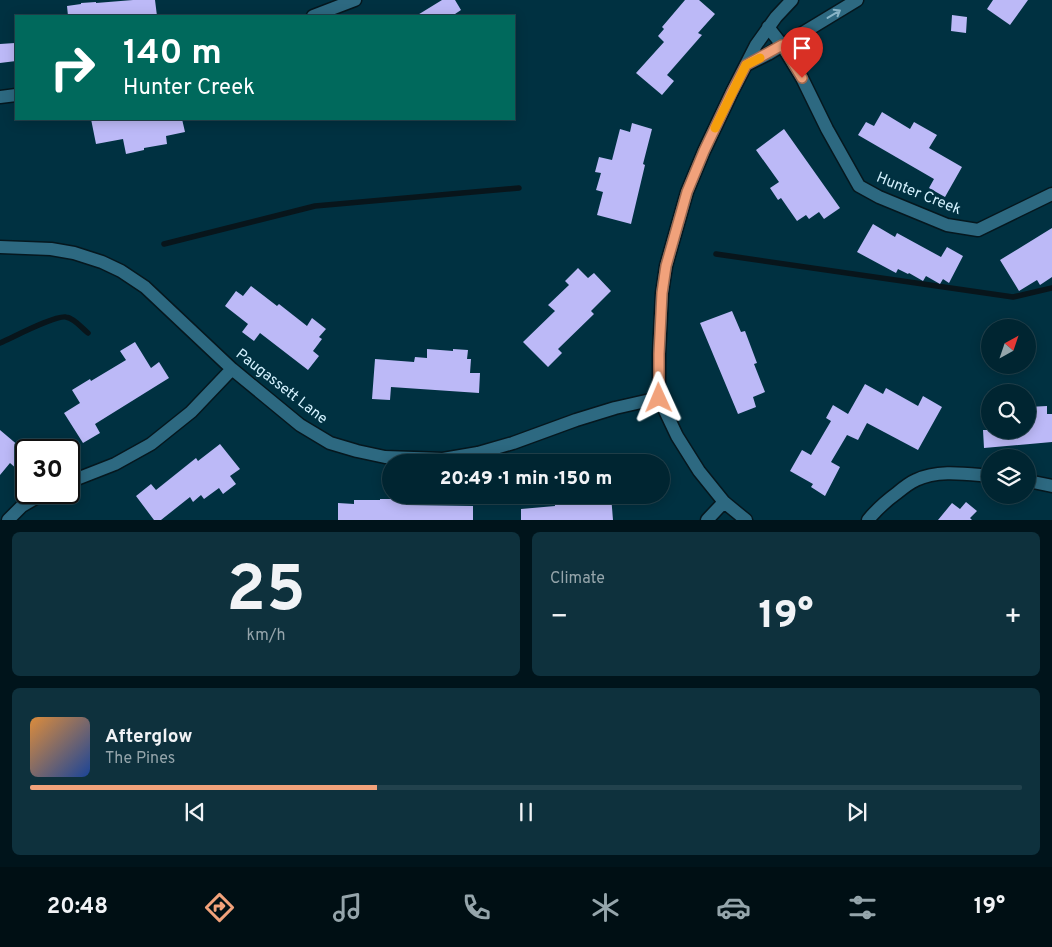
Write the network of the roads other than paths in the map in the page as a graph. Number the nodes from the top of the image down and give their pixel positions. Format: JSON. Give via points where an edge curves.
{"nodes":[{"id":1,"x":355,"y":0,"type":"edge"},
{"id":2,"x":792,"y":0,"type":"edge"},
{"id":3,"x":857,"y":0,"type":"edge"},
{"id":4,"x":316,"y":15,"type":"edge"},
{"id":5,"x":768,"y":27,"type":"junction"},
{"id":6,"x":782,"y":45,"type":"junction"},
{"id":7,"x":746,"y":65,"type":"junction"},
{"id":8,"x":15,"y":94,"type":"edge"},
{"id":9,"x":0,"y":97,"type":"edge"},
{"id":10,"x":1052,"y":194,"type":"edge"},
{"id":11,"x":0,"y":247,"type":"edge"},
{"id":12,"x":232,"y":369,"type":"junction"},
{"id":13,"x":659,"y":398,"type":"junction"},
{"id":14,"x":981,"y":475,"type":"edge"},
{"id":15,"x":80,"y":478,"type":"edge"},
{"id":16,"x":1036,"y":483,"type":"edge"},
{"id":17,"x":1052,"y":486,"type":"edge"},
{"id":18,"x":724,"y":502,"type":"junction"},
{"id":19,"x":25,"y":504,"type":"edge"},
{"id":20,"x":8,"y":520,"type":"edge"},
{"id":21,"x":707,"y":520,"type":"edge"},
{"id":22,"x":746,"y":520,"type":"edge"},
{"id":23,"x":868,"y":520,"type":"edge"}],
"edges":[{"from":1,"to":4,"type":"street"},
{"from":2,"to":5,"type":"street"},
{"from":6,"to":3,"type":"street","one_way":true},
{"from":5,"to":6,"type":"street","name":"Hunter Creek"},
{"from":5,"to":7,"type":"street"},
{"from":6,"to":7,"type":"street"},
{"from":6,"to":10,"type":"street","name":"Hunter Creek","via":[[859,186],[947,225],[978,230]]},
{"from":7,"to":13,"type":"street","via":[[687,192],[666,266],[660,323]]},
{"from":8,"to":9,"type":"street"},
{"from":11,"to":12,"type":"street","name":"Paugassett Lane","via":[[51,248],[102,262],[121,271],[145,287]]},
{"from":12,"to":13,"type":"street","name":"Paugassett Lane","via":[[314,434],[339,446],[385,456],[443,459],[478,453],[615,408]]},
{"from":12,"to":15,"type":"street","via":[[191,412],[151,444],[115,464]]},
{"from":13,"to":18,"type":"street","via":[[694,464]]},
{"from":14,"to":23,"type":"street","via":[[952,473],[918,479],[882,504]]},
{"from":16,"to":17,"type":"street"},
{"from":18,"to":21,"type":"street"},
{"from":18,"to":22,"type":"street"},
{"from":19,"to":20,"type":"street"}]}
